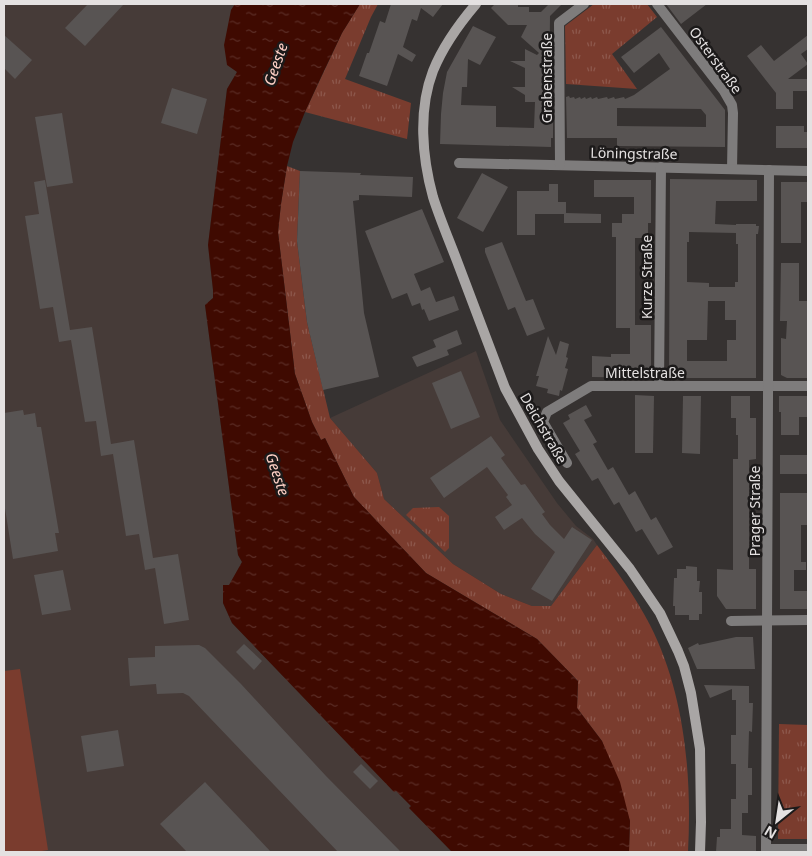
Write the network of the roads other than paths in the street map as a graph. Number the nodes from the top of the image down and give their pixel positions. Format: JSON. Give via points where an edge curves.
{"nodes":[{"id":1,"x":476,"y":4,"type":"edge"},
{"id":2,"x":584,"y":4,"type":"edge"},
{"id":3,"x":657,"y":4,"type":"edge"},
{"id":4,"x":459,"y":163,"type":"dead end"},
{"id":5,"x":560,"y":165,"type":"junction"},
{"id":6,"x":661,"y":168,"type":"junction"},
{"id":7,"x":732,"y":169,"type":"junction"},
{"id":8,"x":769,"y":170,"type":"junction"},
{"id":9,"x":808,"y":171,"type":"edge"},
{"id":10,"x":660,"y":386,"type":"junction"},
{"id":11,"x":768,"y":386,"type":"junction"},
{"id":12,"x":808,"y":386,"type":"edge"},
{"id":13,"x":567,"y":463,"type":"dead end"},
{"id":14,"x":731,"y":620,"type":"dead end"},
{"id":15,"x":767,"y":620,"type":"junction"},
{"id":16,"x":808,"y":620,"type":"edge"},
{"id":17,"x":808,"y":849,"type":"edge"},
{"id":18,"x":766,"y":850,"type":"edge"},
{"id":19,"x":700,"y":852,"type":"edge"}],
"edges":[{"from":1,"to":19,"type":"main road","name":"Deichstraße","via":[[450,37],[433,72],[427,95],[423,120],[426,164],[434,198],[515,408],[559,481],[630,569],[660,613],[678,651],[692,692],[700,749]]},
{"from":2,"to":5,"type":"street","name":"Grabenstraße","via":[[559,22]]},
{"from":3,"to":7,"type":"street","name":"Osterstraße","via":[[732,105]]},
{"from":4,"to":5,"type":"street","name":"Löningstraße"},
{"from":5,"to":6,"type":"street","name":"Löningstraße"},
{"from":6,"to":7,"type":"street","name":"Löningstraße"},
{"from":6,"to":10,"type":"street","name":"Kurze Straße"},
{"from":7,"to":8,"type":"street","name":"Löningstraße"},
{"from":8,"to":9,"type":"street","name":"Löningstraße"},
{"from":8,"to":11,"type":"street","name":"Prager Straße"},
{"from":10,"to":11,"type":"street","name":"Mittelstraße"},
{"from":10,"to":13,"type":"street","name":"Mittelstraße","via":[[592,386],[547,412],[543,422]]},
{"from":11,"to":12,"type":"street","name":"Mittelstraße"},
{"from":11,"to":15,"type":"street","name":"Prager Straße"},
{"from":14,"to":15,"type":"street"},
{"from":15,"to":16,"type":"street"},
{"from":15,"to":18,"type":"street","name":"Prager Straße"},
{"from":17,"to":18,"type":"street"}]}
